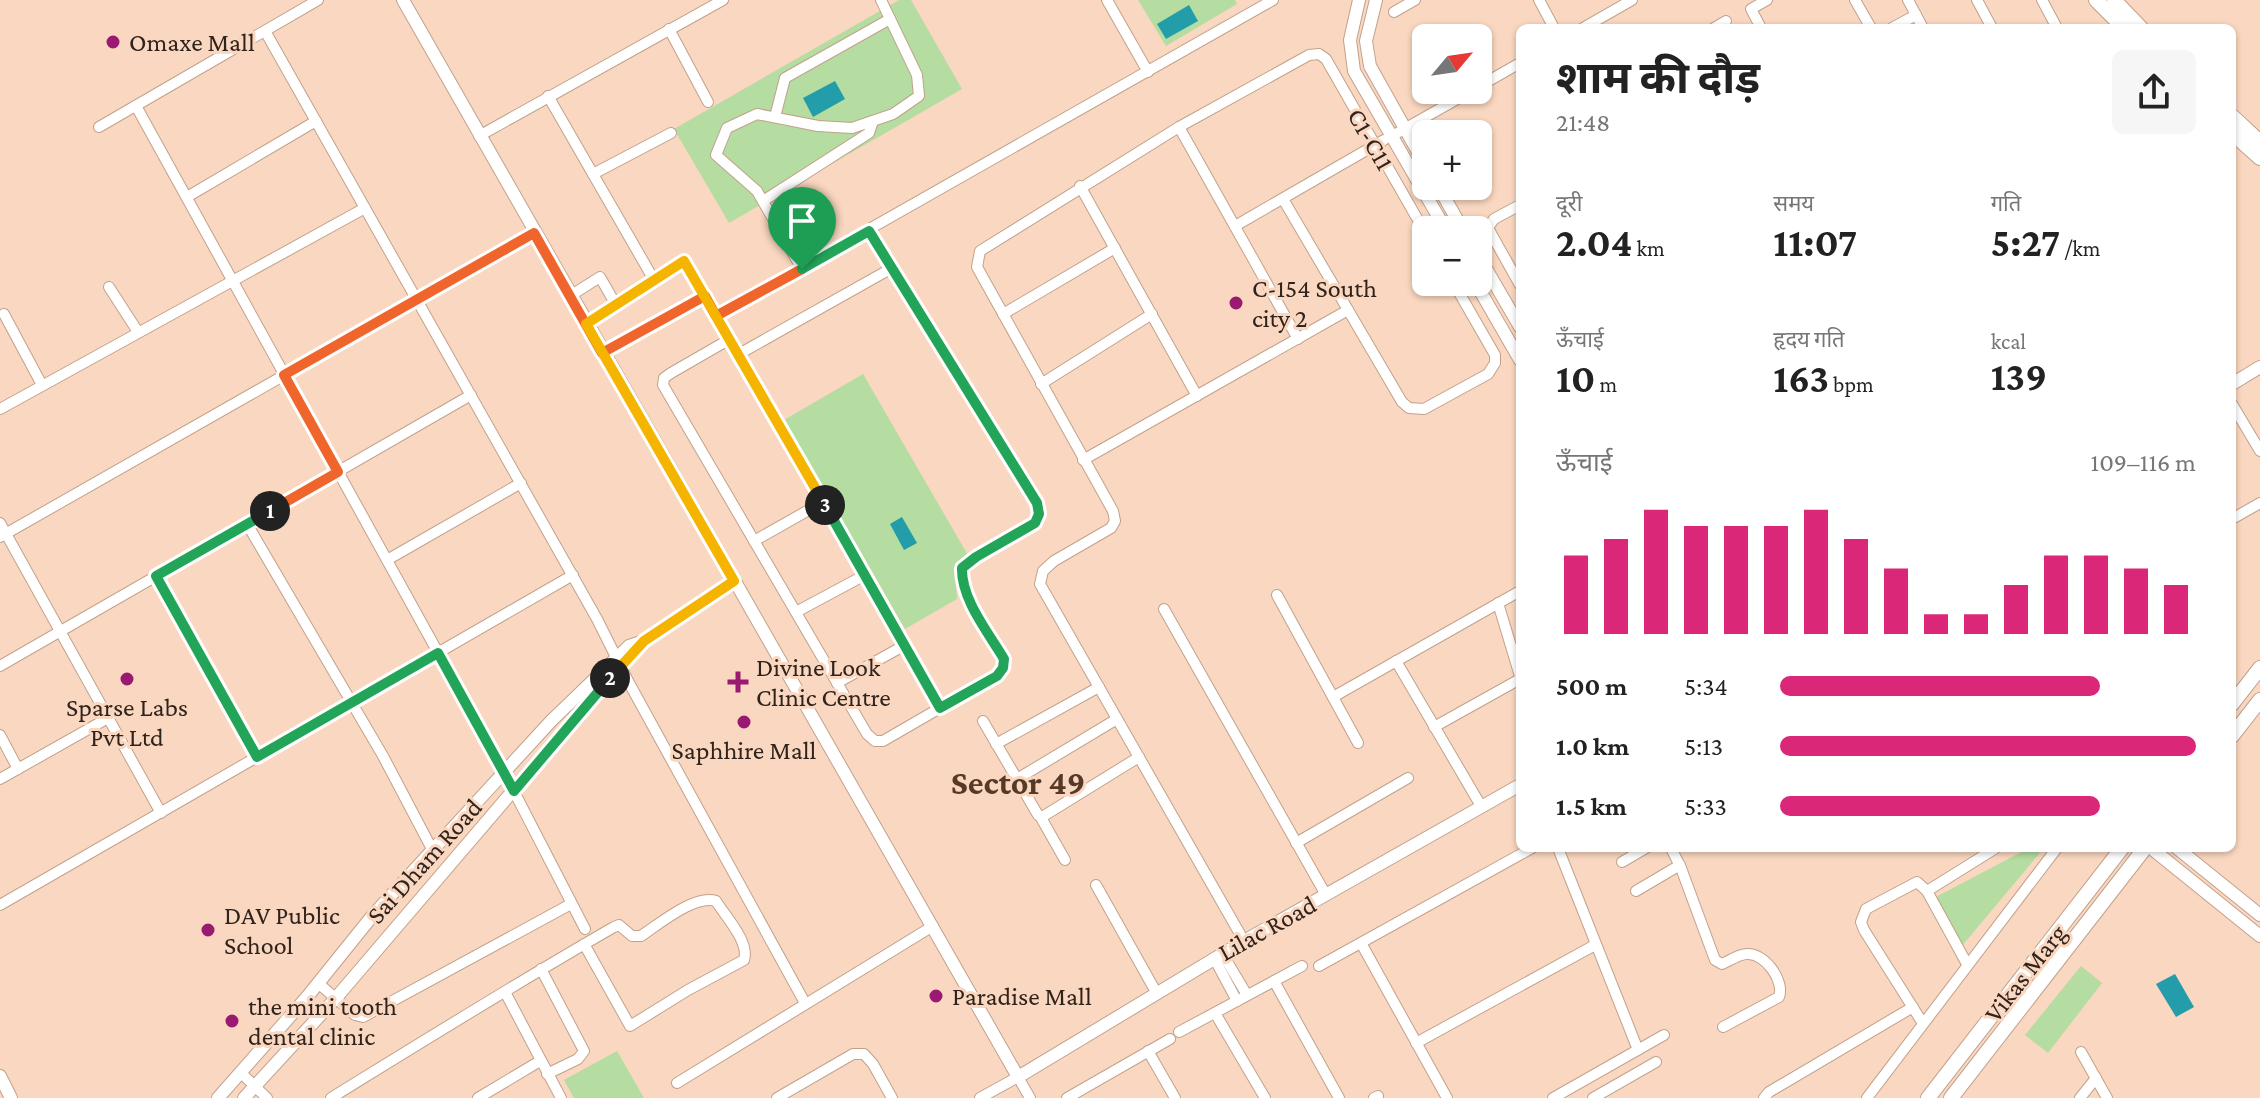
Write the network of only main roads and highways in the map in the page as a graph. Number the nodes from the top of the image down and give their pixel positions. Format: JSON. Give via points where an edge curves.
{"nodes":[{"id":1,"x":2096,"y":0,"type":"edge"},
{"id":2,"x":2114,"y":0,"type":"edge"},
{"id":3,"x":2130,"y":24,"type":"edge"},
{"id":4,"x":2132,"y":24,"type":"edge"},
{"id":5,"x":2236,"y":120,"type":"edge"},
{"id":6,"x":2236,"y":137,"type":"edge"},
{"id":7,"x":2260,"y":142,"type":"edge"},
{"id":8,"x":2260,"y":158,"type":"edge"},
{"id":9,"x":2260,"y":668,"type":"edge"},
{"id":10,"x":2236,"y":699,"type":"edge"},
{"id":11,"x":2260,"y":700,"type":"edge"},
{"id":12,"x":2236,"y":731,"type":"edge"},
{"id":13,"x":2119,"y":852,"type":"edge"},
{"id":14,"x":2142,"y":852,"type":"edge"},
{"id":15,"x":1928,"y":1098,"type":"edge"},
{"id":16,"x":1951,"y":1098,"type":"edge"}],
"edges":[{"from":1,"to":3,"type":"main road"},
{"from":2,"to":4,"type":"main road"},
{"from":5,"to":7,"type":"main road"},
{"from":6,"to":8,"type":"main road"},
{"from":9,"to":10,"type":"main road"},
{"from":11,"to":12,"type":"main road"},
{"from":13,"to":15,"type":"main road","name":"Vikas Marg"},
{"from":14,"to":16,"type":"main road"}]}
